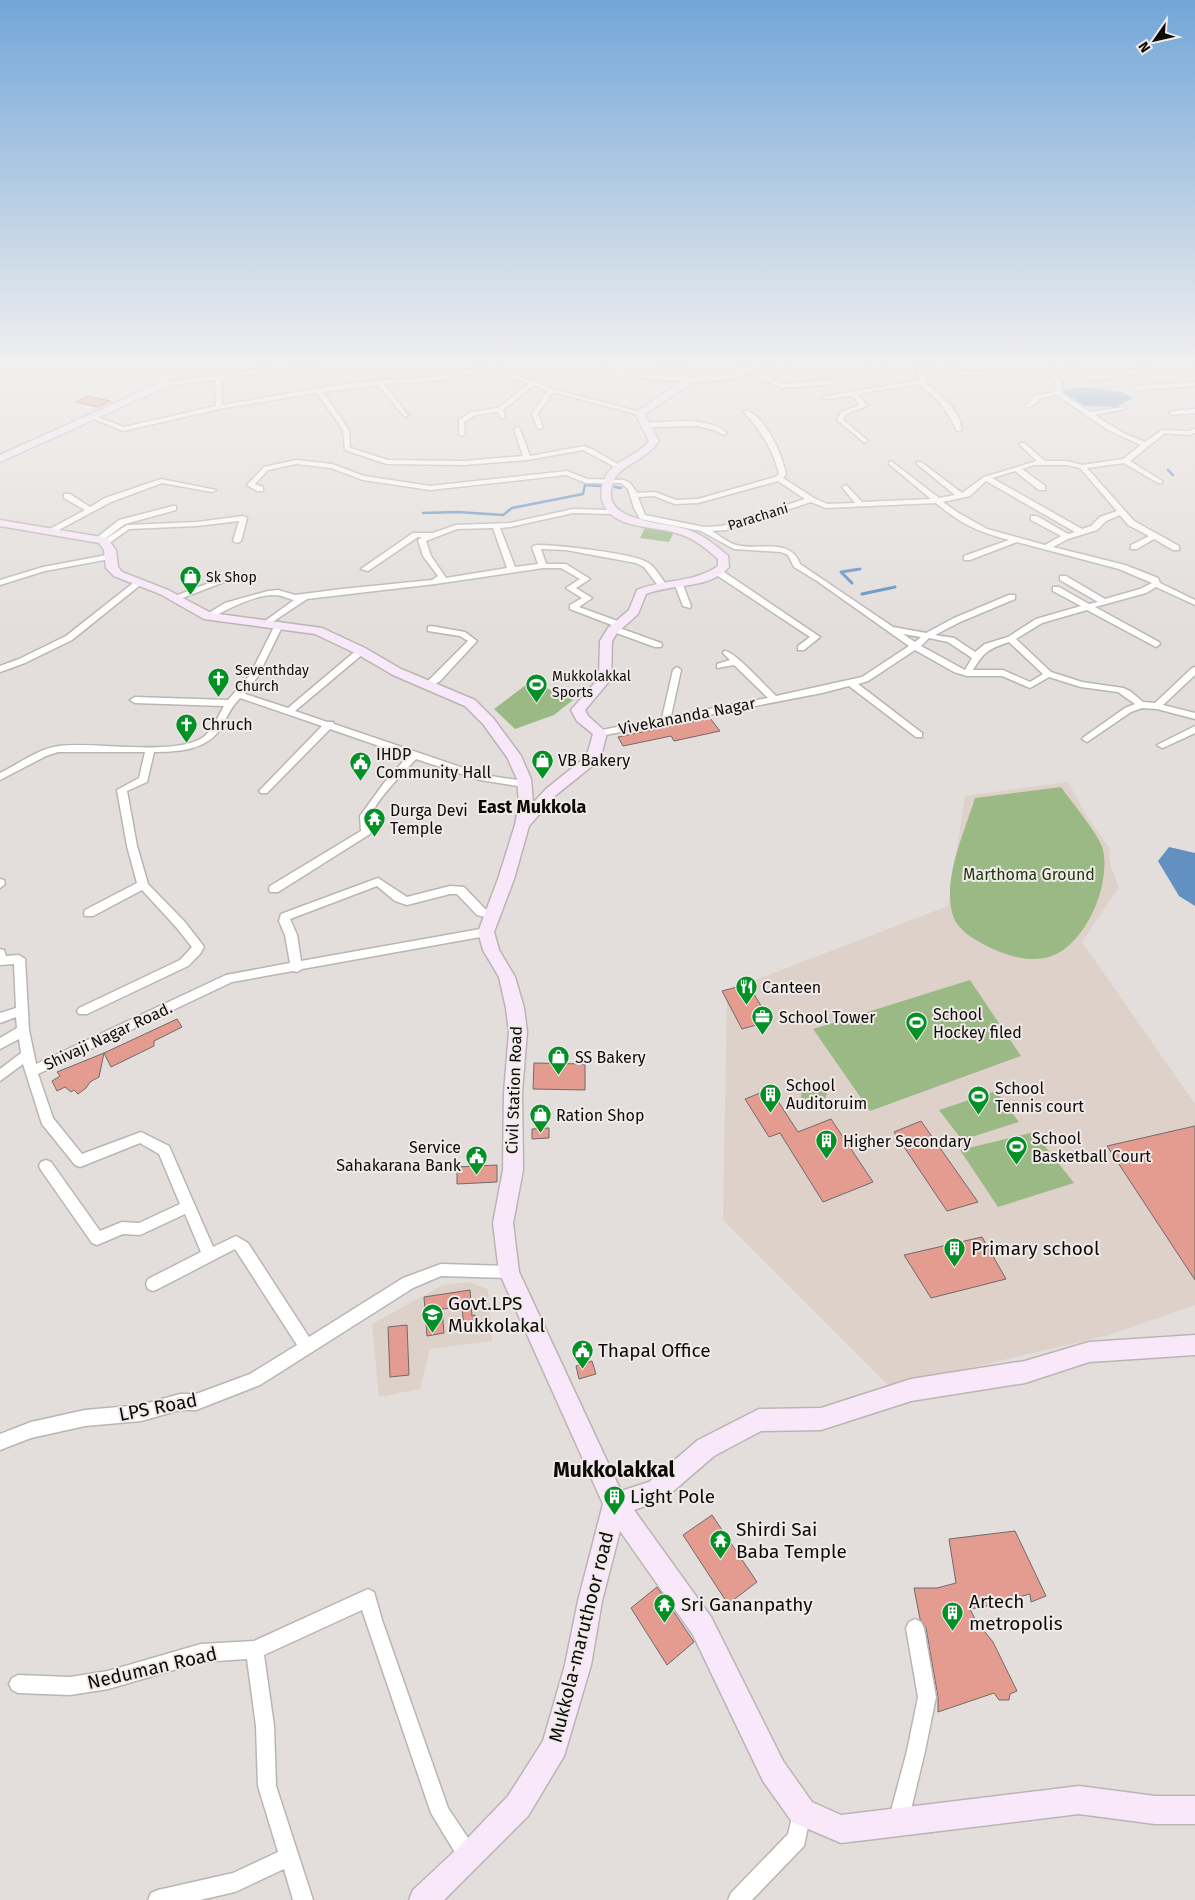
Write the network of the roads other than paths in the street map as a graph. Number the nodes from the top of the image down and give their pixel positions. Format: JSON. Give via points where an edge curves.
{"nodes":[{"id":1,"x":20,"y":450,"type":"edge"},
{"id":2,"x":348,"y":450,"type":"edge"},
{"id":3,"x":524,"y":450,"type":"edge"},
{"id":4,"x":583,"y":450,"type":"edge"},
{"id":5,"x":588,"y":450,"type":"edge"},
{"id":6,"x":649,"y":450,"type":"edge"},
{"id":7,"x":774,"y":450,"type":"edge"},
{"id":8,"x":1028,"y":450,"type":"edge"},
{"id":9,"x":1139,"y":450,"type":"edge"},
{"id":10,"x":527,"y":458,"type":"junction"},
{"id":11,"x":0,"y":459,"type":"edge"},
{"id":12,"x":1125,"y":461,"type":"junction"},
{"id":13,"x":891,"y":463,"type":"dead end"},
{"id":14,"x":919,"y":464,"type":"dead end"},
{"id":15,"x":1044,"y":464,"type":"junction"},
{"id":16,"x":619,"y":467,"type":"junction"},
{"id":17,"x":1082,"y":467,"type":"junction"},
{"id":18,"x":1016,"y":468,"type":"junction"},
{"id":19,"x":763,"y":472,"type":"dead end"},
{"id":20,"x":778,"y":478,"type":"junction"},
{"id":21,"x":986,"y":478,"type":"junction"},
{"id":22,"x":609,"y":481,"type":"junction"},
{"id":23,"x":769,"y":481,"type":"junction"},
{"id":24,"x":1160,"y":482,"type":"dead end"},
{"id":25,"x":846,"y":486,"type":"dead end"},
{"id":26,"x":1042,"y":488,"type":"dead end"},
{"id":27,"x":260,"y":489,"type":"dead end"},
{"id":28,"x":212,"y":490,"type":"dead end"},
{"id":29,"x":636,"y":495,"type":"junction"},
{"id":30,"x":68,"y":496,"type":"dead end"},
{"id":31,"x":961,"y":496,"type":"junction"},
{"id":32,"x":811,"y":500,"type":"junction"},
{"id":33,"x":936,"y":501,"type":"junction"},
{"id":34,"x":908,"y":502,"type":"junction"},
{"id":35,"x":860,"y":504,"type":"junction"},
{"id":36,"x":173,"y":508,"type":"dead end"},
{"id":37,"x":89,"y":509,"type":"junction"},
{"id":38,"x":612,"y":512,"type":"junction"},
{"id":39,"x":914,"y":512,"type":"dead end"},
{"id":40,"x":1122,"y":512,"type":"junction"},
{"id":41,"x":1034,"y":518,"type":"dead end"},
{"id":42,"x":0,"y":523,"type":"edge"},
{"id":43,"x":496,"y":526,"type":"junction"},
{"id":44,"x":703,"y":529,"type":"junction"},
{"id":45,"x":50,"y":531,"type":"junction"},
{"id":46,"x":1081,"y":532,"type":"junction"},
{"id":47,"x":430,"y":535,"type":"junction"},
{"id":48,"x":1067,"y":536,"type":"junction"},
{"id":49,"x":1154,"y":536,"type":"junction"},
{"id":50,"x":1016,"y":540,"type":"junction"},
{"id":51,"x":102,"y":541,"type":"junction"},
{"id":52,"x":238,"y":541,"type":"dead end"},
{"id":53,"x":1134,"y":547,"type":"dead end"},
{"id":54,"x":1047,"y":548,"type":"junction"},
{"id":55,"x":1176,"y":548,"type":"dead end"},
{"id":56,"x":112,"y":556,"type":"junction"},
{"id":57,"x":967,"y":558,"type":"dead end"},
{"id":58,"x":1133,"y":560,"type":"dead end"},
{"id":59,"x":544,"y":566,"type":"junction"},
{"id":60,"x":1122,"y":568,"type":"junction"},
{"id":61,"x":365,"y":569,"type":"dead end"},
{"id":62,"x":512,"y":570,"type":"junction"},
{"id":63,"x":718,"y":572,"type":"junction"},
{"id":64,"x":1064,"y":578,"type":"dead end"},
{"id":65,"x":140,"y":582,"type":"junction"},
{"id":66,"x":220,"y":582,"type":"dead end"},
{"id":67,"x":434,"y":582,"type":"junction"},
{"id":68,"x":0,"y":583,"type":"edge"},
{"id":69,"x":1156,"y":584,"type":"junction"},
{"id":70,"x":680,"y":585,"type":"junction"},
{"id":71,"x":663,"y":586,"type":"junction"},
{"id":72,"x":1056,"y":589,"type":"dead end"},
{"id":73,"x":305,"y":596,"type":"junction"},
{"id":74,"x":1012,"y":597,"type":"dead end"},
{"id":75,"x":174,"y":598,"type":"junction"},
{"id":76,"x":1106,"y":603,"type":"junction"},
{"id":77,"x":1195,"y":603,"type":"edge"},
{"id":78,"x":687,"y":606,"type":"dead end"},
{"id":79,"x":1090,"y":608,"type":"junction"},
{"id":80,"x":208,"y":616,"type":"junction"},
{"id":81,"x":273,"y":624,"type":"junction"},
{"id":82,"x":617,"y":627,"type":"junction"},
{"id":83,"x":888,"y":628,"type":"junction"},
{"id":84,"x":431,"y":629,"type":"dead end"},
{"id":85,"x":928,"y":635,"type":"junction"},
{"id":86,"x":1011,"y":639,"type":"junction"},
{"id":87,"x":658,"y":644,"type":"dead end"},
{"id":88,"x":1156,"y":644,"type":"dead end"},
{"id":89,"x":915,"y":646,"type":"junction"},
{"id":90,"x":802,"y":648,"type":"dead end"},
{"id":91,"x":361,"y":651,"type":"junction"},
{"id":92,"x":727,"y":653,"type":"dead end"},
{"id":93,"x":977,"y":657,"type":"junction"},
{"id":94,"x":737,"y":661,"type":"junction"},
{"id":95,"x":720,"y":666,"type":"dead end"},
{"id":96,"x":0,"y":669,"type":"edge"},
{"id":97,"x":677,"y":670,"type":"dead end"},
{"id":98,"x":1195,"y":670,"type":"edge"},
{"id":99,"x":967,"y":673,"type":"junction"},
{"id":100,"x":1048,"y":674,"type":"junction"},
{"id":101,"x":850,"y":682,"type":"junction"},
{"id":102,"x":428,"y":685,"type":"junction"},
{"id":103,"x":239,"y":695,"type":"junction"},
{"id":104,"x":774,"y":699,"type":"junction"},
{"id":105,"x":135,"y":700,"type":"dead end"},
{"id":106,"x":230,"y":703,"type":"junction"},
{"id":107,"x":1141,"y":705,"type":"junction"},
{"id":108,"x":1157,"y":706,"type":"junction"},
{"id":109,"x":290,"y":711,"type":"junction"},
{"id":110,"x":1195,"y":716,"type":"edge"},
{"id":111,"x":666,"y":720,"type":"junction"},
{"id":112,"x":330,"y":724,"type":"junction"},
{"id":113,"x":1195,"y":729,"type":"edge"},
{"id":114,"x":600,"y":733,"type":"junction"},
{"id":115,"x":920,"y":735,"type":"dead end"},
{"id":116,"x":1087,"y":739,"type":"dead end"},
{"id":117,"x":1162,"y":745,"type":"dead end"},
{"id":118,"x":150,"y":750,"type":"junction"},
{"id":119,"x":415,"y":754,"type":"junction"},
{"id":120,"x":0,"y":777,"type":"edge"},
{"id":121,"x":524,"y":784,"type":"junction"},
{"id":122,"x":264,"y":791,"type":"dead end"},
{"id":123,"x":522,"y":826,"type":"junction"},
{"id":124,"x":144,"y":885,"type":"junction"},
{"id":125,"x":274,"y":889,"type":"dead end"},
{"id":126,"x":89,"y":913,"type":"dead end"},
{"id":127,"x":493,"y":915,"type":"junction"},
{"id":128,"x":486,"y":932,"type":"junction"},
{"id":129,"x":0,"y":953,"type":"edge"},
{"id":130,"x":297,"y":968,"type":"junction"},
{"id":131,"x":21,"y":1011,"type":"junction"},
{"id":132,"x":83,"y":1011,"type":"dead end"},
{"id":133,"x":0,"y":1018,"type":"edge"},
{"id":134,"x":23,"y":1030,"type":"junction"},
{"id":135,"x":0,"y":1044,"type":"edge"},
{"id":136,"x":28,"y":1054,"type":"junction"},
{"id":137,"x":32,"y":1072,"type":"junction"},
{"id":138,"x":0,"y":1076,"type":"edge"},
{"id":139,"x":46,"y":1166,"type":"dead end"},
{"id":140,"x":189,"y":1206,"type":"junction"},
{"id":141,"x":210,"y":1256,"type":"junction"},
{"id":142,"x":509,"y":1272,"type":"junction"},
{"id":143,"x":153,"y":1284,"type":"dead end"},
{"id":144,"x":1195,"y":1345,"type":"edge"},
{"id":145,"x":307,"y":1347,"type":"junction"},
{"id":146,"x":0,"y":1442,"type":"edge"},
{"id":147,"x":615,"y":1504,"type":"junction"},
{"id":148,"x":915,"y":1628,"type":"dead end"},
{"id":149,"x":255,"y":1650,"type":"junction"},
{"id":150,"x":18,"y":1684,"type":"dead end"},
{"id":151,"x":1195,"y":1810,"type":"edge"},
{"id":152,"x":802,"y":1812,"type":"junction"},
{"id":153,"x":897,"y":1824,"type":"junction"},
{"id":154,"x":288,"y":1856,"type":"junction"},
{"id":155,"x":469,"y":1857,"type":"junction"},
{"id":156,"x":158,"y":1900,"type":"edge"},
{"id":157,"x":303,"y":1900,"type":"edge"},
{"id":158,"x":423,"y":1900,"type":"edge"},
{"id":159,"x":738,"y":1900,"type":"edge"}],
"edges":[{"from":1,"to":11,"type":"main road"},
{"from":2,"to":10,"type":"street","via":[[387,462],[464,463]]},
{"from":3,"to":10,"type":"street"},
{"from":4,"to":10,"type":"street"},
{"from":5,"to":16,"type":"street"},
{"from":6,"to":16,"type":"main road"},
{"from":7,"to":20,"type":"street","via":[[783,474]]},
{"from":8,"to":15,"type":"street"},
{"from":9,"to":12,"type":"street"},
{"from":12,"to":17,"type":"street"},
{"from":12,"to":24,"type":"street"},
{"from":13,"to":33,"type":"street"},
{"from":14,"to":31,"type":"street"},
{"from":15,"to":17,"type":"street"},
{"from":15,"to":18,"type":"street","via":[[1033,463]]},
{"from":16,"to":22,"type":"main road"},
{"from":17,"to":40,"type":"street"},
{"from":18,"to":21,"type":"street"},
{"from":18,"to":26,"type":"street"},
{"from":19,"to":23,"type":"street"},
{"from":20,"to":23,"type":"street"},
{"from":20,"to":32,"type":"street"},
{"from":21,"to":31,"type":"street"},
{"from":21,"to":46,"type":"street"},
{"from":22,"to":27,"type":"street","via":[[586,481],[567,473],[430,488],[363,478],[332,466],[296,462],[266,468],[251,485]]},
{"from":22,"to":29,"type":"street","via":[[627,483]]},
{"from":22,"to":38,"type":"main road","via":[[607,497]]},
{"from":23,"to":29,"type":"street","via":[[698,501],[675,502],[655,494]]},
{"from":25,"to":35,"type":"street"},
{"from":28,"to":37,"type":"street","via":[[161,481]]},
{"from":29,"to":44,"type":"street","via":[[637,512],[643,517]]},
{"from":30,"to":37,"type":"street"},
{"from":31,"to":33,"type":"street"},
{"from":32,"to":35,"type":"street","via":[[826,506]]},
{"from":32,"to":44,"type":"street","name":"Parachani","via":[[723,528]]},
{"from":33,"to":34,"type":"street"},
{"from":33,"to":50,"type":"street","via":[[984,531]]},
{"from":34,"to":35,"type":"street"},
{"from":34,"to":39,"type":"street"},
{"from":36,"to":51,"type":"street","via":[[122,522]]},
{"from":37,"to":45,"type":"street"},
{"from":38,"to":43,"type":"street","via":[[573,511]]},
{"from":38,"to":63,"type":"main road","via":[[621,518],[680,530],[701,541],[724,558],[723,567]]},
{"from":40,"to":46,"type":"street"},
{"from":40,"to":49,"type":"street","via":[[1136,528]]},
{"from":41,"to":48,"type":"street"},
{"from":42,"to":45,"type":"main road"},
{"from":43,"to":47,"type":"street","via":[[456,527]]},
{"from":43,"to":62,"type":"street"},
{"from":44,"to":83,"type":"street","via":[[734,547],[791,553],[798,565]]},
{"from":45,"to":51,"type":"main road"},
{"from":46,"to":48,"type":"street"},
{"from":47,"to":61,"type":"street","via":[[416,535]]},
{"from":47,"to":67,"type":"street","via":[[422,540],[427,556],[442,577]]},
{"from":48,"to":54,"type":"street"},
{"from":49,"to":53,"type":"street"},
{"from":49,"to":55,"type":"street"},
{"from":50,"to":54,"type":"street"},
{"from":50,"to":57,"type":"street"},
{"from":51,"to":52,"type":"street","via":[[127,527],[243,518]]},
{"from":51,"to":56,"type":"main road"},
{"from":54,"to":60,"type":"street"},
{"from":56,"to":65,"type":"main road","via":[[112,568],[118,574]]},
{"from":56,"to":68,"type":"street","via":[[44,569]]},
{"from":58,"to":60,"type":"street"},
{"from":59,"to":62,"type":"street"},
{"from":59,"to":71,"type":"street","via":[[536,547],[566,548],[638,561],[647,565]]},
{"from":59,"to":82,"type":"street","via":[[563,566],[586,579],[570,588],[588,598],[573,607]]},
{"from":60,"to":69,"type":"street","via":[[1154,580]]},
{"from":62,"to":67,"type":"street"},
{"from":63,"to":70,"type":"main road"},
{"from":63,"to":90,"type":"street","via":[[816,637]]},
{"from":64,"to":76,"type":"street"},
{"from":65,"to":75,"type":"main road"},
{"from":65,"to":96,"type":"street","via":[[69,638]]},
{"from":66,"to":75,"type":"street"},
{"from":67,"to":73,"type":"street"},
{"from":69,"to":76,"type":"street"},
{"from":69,"to":77,"type":"street"},
{"from":70,"to":71,"type":"main road"},
{"from":70,"to":78,"type":"street"},
{"from":71,"to":82,"type":"main road","via":[[641,592],[634,610]]},
{"from":72,"to":79,"type":"street"},
{"from":73,"to":80,"type":"street","via":[[292,598],[268,592],[228,605]]},
{"from":73,"to":81,"type":"street"},
{"from":74,"to":85,"type":"street","name":"Vivekananda Nagar"},
{"from":75,"to":80,"type":"main road"},
{"from":76,"to":79,"type":"street"},
{"from":79,"to":86,"type":"street","via":[[1039,622]]},
{"from":79,"to":88,"type":"street"},
{"from":80,"to":81,"type":"main road"},
{"from":81,"to":91,"type":"main road","via":[[318,631]]},
{"from":81,"to":103,"type":"street","via":[[254,676]]},
{"from":82,"to":87,"type":"street"},
{"from":82,"to":114,"type":"main road","via":[[606,641],[605,679],[578,710],[582,718]]},
{"from":83,"to":85,"type":"street"},
{"from":83,"to":89,"type":"street"},
{"from":84,"to":102,"type":"street","via":[[462,634],[473,641],[443,674]]},
{"from":85,"to":89,"type":"street","name":"Vivekananda Nagar"},
{"from":85,"to":93,"type":"street","via":[[951,640]]},
{"from":86,"to":93,"type":"street","via":[[988,646]]},
{"from":86,"to":100,"type":"street"},
{"from":89,"to":99,"type":"street"},
{"from":89,"to":101,"type":"street","name":"Vivekananda Nagar","via":[[865,678]]},
{"from":91,"to":102,"type":"main road"},
{"from":91,"to":109,"type":"street"},
{"from":92,"to":94,"type":"street"},
{"from":93,"to":99,"type":"street"},
{"from":94,"to":95,"type":"street"},
{"from":94,"to":104,"type":"street"},
{"from":97,"to":111,"type":"street"},
{"from":98,"to":108,"type":"street"},
{"from":99,"to":100,"type":"street","via":[[1003,672],[1030,685]]},
{"from":100,"to":107,"type":"street","via":[[1120,690]]},
{"from":101,"to":104,"type":"street","name":"Vivekananda Nagar"},
{"from":101,"to":115,"type":"street"},
{"from":102,"to":121,"type":"main road","via":[[470,703],[488,721],[514,756]]},
{"from":103,"to":106,"type":"street"},
{"from":103,"to":109,"type":"street"},
{"from":104,"to":111,"type":"street","name":"Vivekananda Nagar"},
{"from":105,"to":106,"type":"street"},
{"from":106,"to":118,"type":"street","via":[[209,738],[199,744]]},
{"from":107,"to":108,"type":"street"},
{"from":107,"to":116,"type":"street","via":[[1128,710]]},
{"from":108,"to":110,"type":"street"},
{"from":109,"to":112,"type":"street"},
{"from":111,"to":114,"type":"street","name":"Vivekananda Nagar"},
{"from":112,"to":119,"type":"street"},
{"from":112,"to":122,"type":"street"},
{"from":113,"to":117,"type":"street"},
{"from":114,"to":123,"type":"main road","via":[[595,752],[587,763],[551,792]]},
{"from":118,"to":120,"type":"street","via":[[100,747],[56,750]]},
{"from":118,"to":124,"type":"street","via":[[144,780],[122,790],[132,846]]},
{"from":119,"to":121,"type":"street","via":[[483,778]]},
{"from":119,"to":125,"type":"street","via":[[365,816],[366,832]]},
{"from":121,"to":123,"type":"main road","via":[[526,804]]},
{"from":123,"to":127,"type":"main road"},
{"from":124,"to":126,"type":"street"},
{"from":124,"to":132,"type":"street","via":[[198,947],[196,952],[184,963]]},
{"from":127,"to":128,"type":"main road"},
{"from":127,"to":130,"type":"street","via":[[481,912],[460,890],[407,901],[400,900],[378,882],[285,917]]},
{"from":128,"to":130,"type":"street","name":"Shivaji Nagar Road."},
{"from":128,"to":142,"type":"main road","name":"Civil Station Road","via":[[491,950],[507,977],[518,1032],[512,1170],[503,1223]]},
{"from":129,"to":131,"type":"street","via":[[1,961],[18,959]]},
{"from":130,"to":137,"type":"street","name":"Shivaji Nagar Road.","via":[[230,978]]},
{"from":131,"to":133,"type":"street"},
{"from":131,"to":134,"type":"street"},
{"from":134,"to":135,"type":"street"},
{"from":134,"to":136,"type":"street"},
{"from":136,"to":137,"type":"street"},
{"from":136,"to":138,"type":"street"},
{"from":137,"to":140,"type":"street","name":"Shivaji Nagar Road.","via":[[47,1120],[80,1162],[141,1137],[164,1150]]},
{"from":139,"to":140,"type":"street","via":[[97,1239],[122,1228],[140,1229]]},
{"from":140,"to":141,"type":"street","name":"Shivaji Nagar Road."},
{"from":141,"to":143,"type":"street"},
{"from":141,"to":145,"type":"street","via":[[236,1242],[243,1247]]},
{"from":142,"to":145,"type":"street","name":"LPS Road","via":[[441,1270],[408,1283]]},
{"from":142,"to":147,"type":"main road","name":"Civil Station Road"},
{"from":144,"to":147,"type":"main road","via":[[1089,1352],[1025,1372],[911,1390],[821,1419],[759,1420],[706,1448],[655,1492]]},
{"from":145,"to":146,"type":"street","name":"LPS Road","via":[[255,1380],[196,1402],[180,1402],[141,1413],[85,1418],[31,1430]]},
{"from":147,"to":152,"type":"main road","name":"Civil Station Road","via":[[702,1626],[773,1771]]},
{"from":147,"to":155,"type":"main road","name":"Mukkola-maruthoor road","via":[[590,1601],[578,1665],[555,1747],[518,1806]]},
{"from":148,"to":153,"type":"street","via":[[927,1697]]},
{"from":149,"to":150,"type":"street","name":"Neduman Road","via":[[201,1653],[108,1680],[70,1686]]},
{"from":149,"to":154,"type":"street","via":[[266,1726],[266,1786]]},
{"from":149,"to":155,"type":"street","via":[[368,1598],[440,1813]]},
{"from":151,"to":153,"type":"main road","via":[[1155,1810],[1079,1800]]},
{"from":152,"to":153,"type":"main road","via":[[841,1829]]},
{"from":152,"to":159,"type":"street","via":[[797,1840]]},
{"from":154,"to":156,"type":"street","via":[[235,1882]]},
{"from":154,"to":157,"type":"street"},
{"from":155,"to":158,"type":"main road","name":"Mukkola-maruthoor road"}]}
